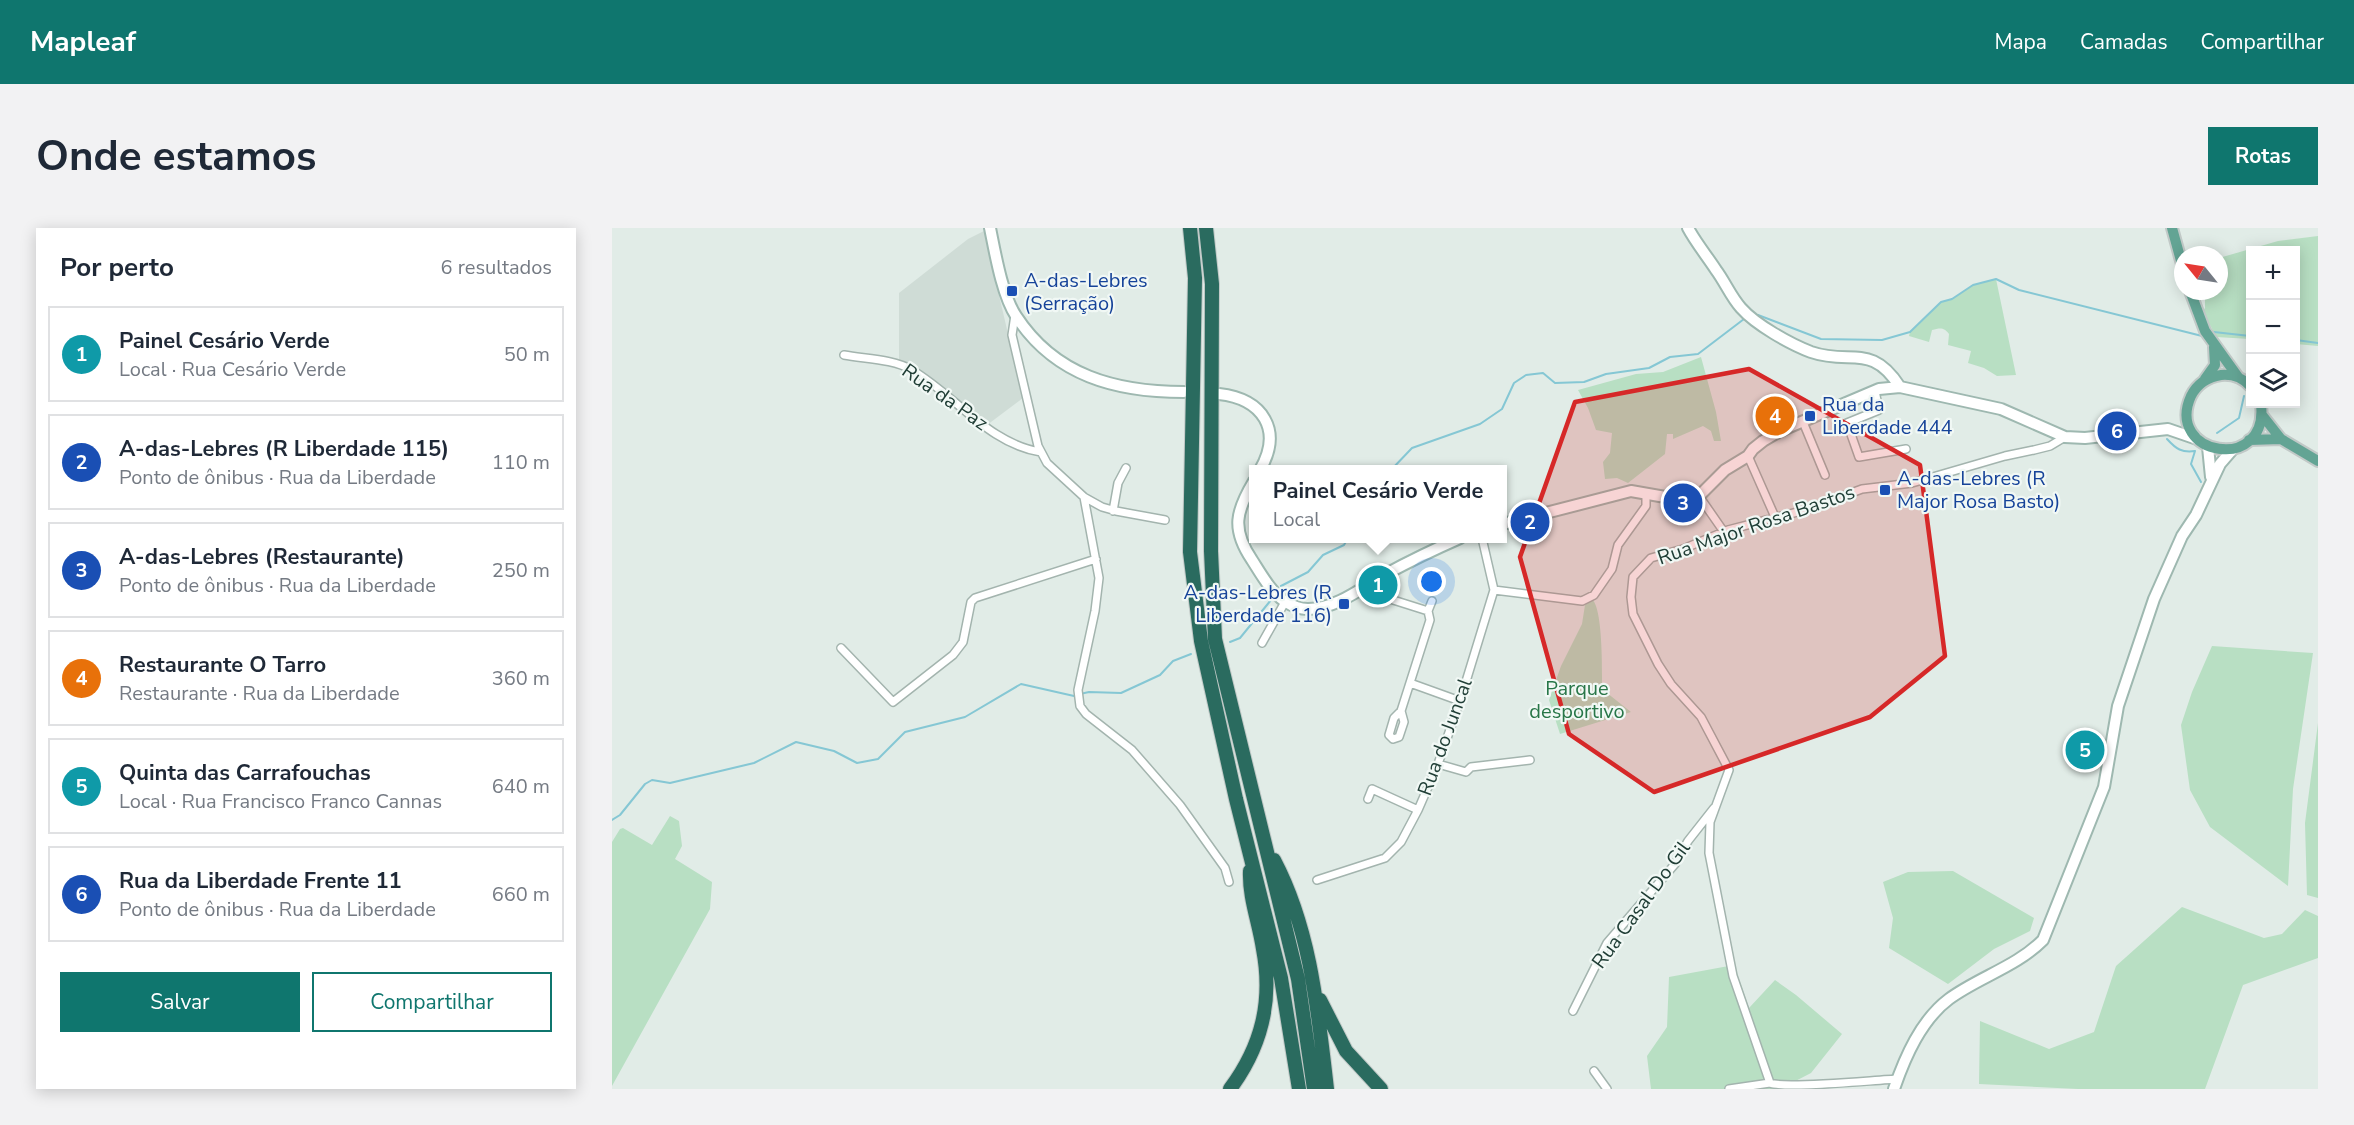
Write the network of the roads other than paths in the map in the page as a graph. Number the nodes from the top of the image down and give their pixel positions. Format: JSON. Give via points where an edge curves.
{"nodes":[{"id":1,"x":990,"y":228,"type":"edge"},
{"id":2,"x":1190,"y":228,"type":"edge"},
{"id":3,"x":1206,"y":228,"type":"edge"},
{"id":4,"x":1688,"y":228,"type":"edge"},
{"id":5,"x":2172,"y":228,"type":"edge"},
{"id":6,"x":2177,"y":246,"type":"edge"},
{"id":7,"x":2193,"y":300,"type":"edge"},
{"id":8,"x":1015,"y":315,"type":"junction"},
{"id":9,"x":2213,"y":344,"type":"junction"},
{"id":10,"x":844,"y":355,"type":"dead end"},
{"id":11,"x":2238,"y":377,"type":"junction"},
{"id":12,"x":2202,"y":382,"type":"junction"},
{"id":13,"x":2246,"y":383,"type":"edge"},
{"id":14,"x":1900,"y":387,"type":"junction"},
{"id":15,"x":1875,"y":391,"type":"junction"},
{"id":16,"x":1184,"y":392,"type":"dead end"},
{"id":17,"x":1219,"y":394,"type":"dead end"},
{"id":18,"x":2262,"y":409,"type":"edge"},
{"id":19,"x":2187,"y":410,"type":"junction"},
{"id":20,"x":1803,"y":422,"type":"junction"},
{"id":21,"x":2168,"y":429,"type":"junction"},
{"id":22,"x":2065,"y":437,"type":"junction"},
{"id":23,"x":2198,"y":439,"type":"junction"},
{"id":24,"x":2281,"y":439,"type":"junction"},
{"id":25,"x":2249,"y":440,"type":"junction"},
{"id":26,"x":2208,"y":447,"type":"junction"},
{"id":27,"x":1906,"y":449,"type":"dead end"},
{"id":28,"x":2233,"y":449,"type":"junction"},
{"id":29,"x":1041,"y":452,"type":"junction"},
{"id":30,"x":1748,"y":456,"type":"junction"},
{"id":31,"x":2318,"y":461,"type":"edge"},
{"id":32,"x":1263,"y":465,"type":"edge"},
{"id":33,"x":1125,"y":468,"type":"dead end"},
{"id":34,"x":1825,"y":475,"type":"dead end"},
{"id":35,"x":2211,"y":480,"type":"junction"},
{"id":36,"x":1249,"y":489,"type":"edge"},
{"id":37,"x":1646,"y":494,"type":"junction"},
{"id":38,"x":1699,"y":496,"type":"junction"},
{"id":39,"x":1084,"y":497,"type":"junction"},
{"id":40,"x":1113,"y":510,"type":"junction"},
{"id":41,"x":1775,"y":517,"type":"junction"},
{"id":42,"x":1165,"y":520,"type":"dead end"},
{"id":43,"x":1507,"y":523,"type":"edge"},
{"id":44,"x":1724,"y":532,"type":"junction"},
{"id":45,"x":1450,"y":543,"type":"edge"},
{"id":46,"x":1483,"y":543,"type":"edge"},
{"id":47,"x":1096,"y":559,"type":"junction"},
{"id":48,"x":1378,"y":579,"type":"junction"},
{"id":49,"x":1494,"y":590,"type":"junction"},
{"id":50,"x":1432,"y":601,"type":"dead end"},
{"id":51,"x":1285,"y":602,"type":"junction"},
{"id":52,"x":1428,"y":611,"type":"junction"},
{"id":53,"x":1262,"y":644,"type":"dead end"},
{"id":54,"x":841,"y":648,"type":"dead end"},
{"id":55,"x":1410,"y":683,"type":"junction"},
{"id":56,"x":1460,"y":701,"type":"junction"},
{"id":57,"x":1401,"y":711,"type":"dead end"},
{"id":58,"x":1530,"y":760,"type":"dead end"},
{"id":59,"x":1438,"y":765,"type":"junction"},
{"id":60,"x":1368,"y":798,"type":"dead end"},
{"id":61,"x":1717,"y":803,"type":"junction"},
{"id":62,"x":1418,"y":810,"type":"junction"},
{"id":63,"x":1263,"y":840,"type":"junction"},
{"id":64,"x":1250,"y":854,"type":"junction"},
{"id":65,"x":1317,"y":880,"type":"dead end"},
{"id":66,"x":1229,"y":882,"type":"dead end"},
{"id":67,"x":1311,"y":978,"type":"junction"},
{"id":68,"x":1573,"y":1011,"type":"dead end"},
{"id":69,"x":1594,"y":1071,"type":"dead end"},
{"id":70,"x":1770,"y":1083,"type":"junction"},
{"id":71,"x":1896,"y":1084,"type":"edge"},
{"id":72,"x":1230,"y":1089,"type":"edge"},
{"id":73,"x":1299,"y":1089,"type":"edge"},
{"id":74,"x":1314,"y":1089,"type":"edge"},
{"id":75,"x":1328,"y":1089,"type":"edge"},
{"id":76,"x":1381,"y":1089,"type":"edge"},
{"id":77,"x":1607,"y":1089,"type":"edge"},
{"id":78,"x":1729,"y":1089,"type":"edge"}],
"edges":[{"from":1,"to":8,"type":"street"},
{"from":2,"to":64,"type":"highway","via":[[1195,278],[1190,552],[1201,641]]},
{"from":3,"to":63,"type":"highway","via":[[1212,284],[1211,551],[1215,639]]},
{"from":4,"to":14,"type":"street","via":[[1740,308],[1754,320],[1812,352],[1881,363]]},
{"from":5,"to":6,"type":"main road"},
{"from":7,"to":9,"type":"main road"},
{"from":8,"to":16,"type":"street","via":[[1040,344],[1083,374],[1117,387]]},
{"from":8,"to":29,"type":"street","via":[[1012,335]]},
{"from":9,"to":11,"type":"main road"},
{"from":9,"to":12,"type":"main road","via":[[2216,364]]},
{"from":10,"to":29,"type":"street","name":"Rua da Paz","via":[[913,370],[973,418],[1014,444]]},
{"from":11,"to":12,"type":"main road","via":[[2214,376]]},
{"from":11,"to":13,"type":"main road"},
{"from":12,"to":19,"type":"main road","via":[[2193,391]]},
{"from":14,"to":15,"type":"street"},
{"from":14,"to":22,"type":"street","via":[[2001,409]]},
{"from":15,"to":20,"type":"street"},
{"from":15,"to":27,"type":"street","via":[[1879,410],[1847,423],[1859,457]]},
{"from":17,"to":32,"type":"street","via":[[1241,398],[1257,408],[1267,422],[1271,439]]},
{"from":18,"to":24,"type":"main road"},
{"from":18,"to":25,"type":"main road","via":[[2260,426]]},
{"from":19,"to":21,"type":"street"},
{"from":19,"to":23,"type":"main road","via":[[2190,429]]},
{"from":20,"to":30,"type":"street","via":[[1763,441]]},
{"from":20,"to":34,"type":"street"},
{"from":21,"to":22,"type":"street"},
{"from":21,"to":23,"type":"street"},
{"from":22,"to":41,"type":"street","name":"Rua Major Rosa Bastos","via":[[2050,446],[1912,483],[1862,489]]},
{"from":23,"to":26,"type":"main road"},
{"from":24,"to":25,"type":"main road"},
{"from":24,"to":31,"type":"main road"},
{"from":25,"to":28,"type":"main road"},
{"from":26,"to":28,"type":"main road"},
{"from":26,"to":35,"type":"street"},
{"from":28,"to":35,"type":"street"},
{"from":29,"to":39,"type":"street","via":[[1047,463]]},
{"from":30,"to":38,"type":"street","via":[[1725,470]]},
{"from":30,"to":41,"type":"street"},
{"from":33,"to":40,"type":"street"},
{"from":35,"to":71,"type":"street","via":[[2154,599],[2118,706],[2104,787],[2043,940],[2028,955],[1948,1000],[1932,1015],[1915,1040]]},
{"from":36,"to":51,"type":"street","via":[[1241,502],[1238,530],[1262,577]]},
{"from":37,"to":38,"type":"street","via":[[1671,498]]},
{"from":37,"to":43,"type":"street","via":[[1631,491]]},
{"from":37,"to":49,"type":"street","via":[[1646,506],[1618,545],[1612,569],[1594,595],[1582,601]]},
{"from":38,"to":44,"type":"street"},
{"from":39,"to":40,"type":"street"},
{"from":39,"to":47,"type":"street"},
{"from":40,"to":42,"type":"street"},
{"from":41,"to":44,"type":"street","name":"Rua Major Rosa Bastos"},
{"from":44,"to":61,"type":"street","name":"Rua Major Rosa Bastos","via":[[1651,558],[1632,577],[1631,597],[1633,614],[1658,664],[1701,717],[1729,770]]},
{"from":45,"to":48,"type":"street"},
{"from":46,"to":49,"type":"street"},
{"from":47,"to":54,"type":"street","via":[[975,598],[963,642],[953,655],[893,702]]},
{"from":47,"to":66,"type":"street","via":[[1098,591],[1077,699],[1086,714],[1132,750],[1180,805],[1225,868]]},
{"from":48,"to":51,"type":"street","via":[[1335,603],[1308,609]]},
{"from":48,"to":52,"type":"street","via":[[1390,599]]},
{"from":49,"to":56,"type":"street","name":"Rua do Juncal"},
{"from":50,"to":52,"type":"street"},
{"from":51,"to":53,"type":"street"},
{"from":52,"to":55,"type":"street","via":[[1430,620]]},
{"from":55,"to":56,"type":"street"},
{"from":55,"to":57,"type":"street"},
{"from":56,"to":59,"type":"street","name":"Rua do Juncal"},
{"from":58,"to":59,"type":"street","via":[[1471,767],[1466,772]]},
{"from":59,"to":62,"type":"street","name":"Rua do Juncal"},
{"from":60,"to":62,"type":"street","via":[[1374,785]]},
{"from":61,"to":68,"type":"street","name":"Rua Casal Do Gil","via":[[1675,864],[1607,943]]},
{"from":61,"to":70,"type":"street","name":"Rua Major Rosa Bastos","via":[[1710,822],[1713,875],[1733,976]]},
{"from":62,"to":65,"type":"street","name":"Rua do Juncal","via":[[1401,842],[1385,858]]},
{"from":63,"to":67,"type":"highway","via":[[1286,883],[1303,933]]},
{"from":63,"to":74,"type":"highway","via":[[1298,980]]},
{"from":64,"to":72,"type":"highway","via":[[1249,888],[1264,950],[1266,1010],[1250,1057]]},
{"from":64,"to":73,"type":"highway","via":[[1281,978]]},
{"from":67,"to":75,"type":"highway"},
{"from":67,"to":76,"type":"highway","via":[[1346,1052]]},
{"from":69,"to":77,"type":"street"},
{"from":70,"to":71,"type":"street","via":[[1796,1087]]},
{"from":70,"to":78,"type":"street"}]}
